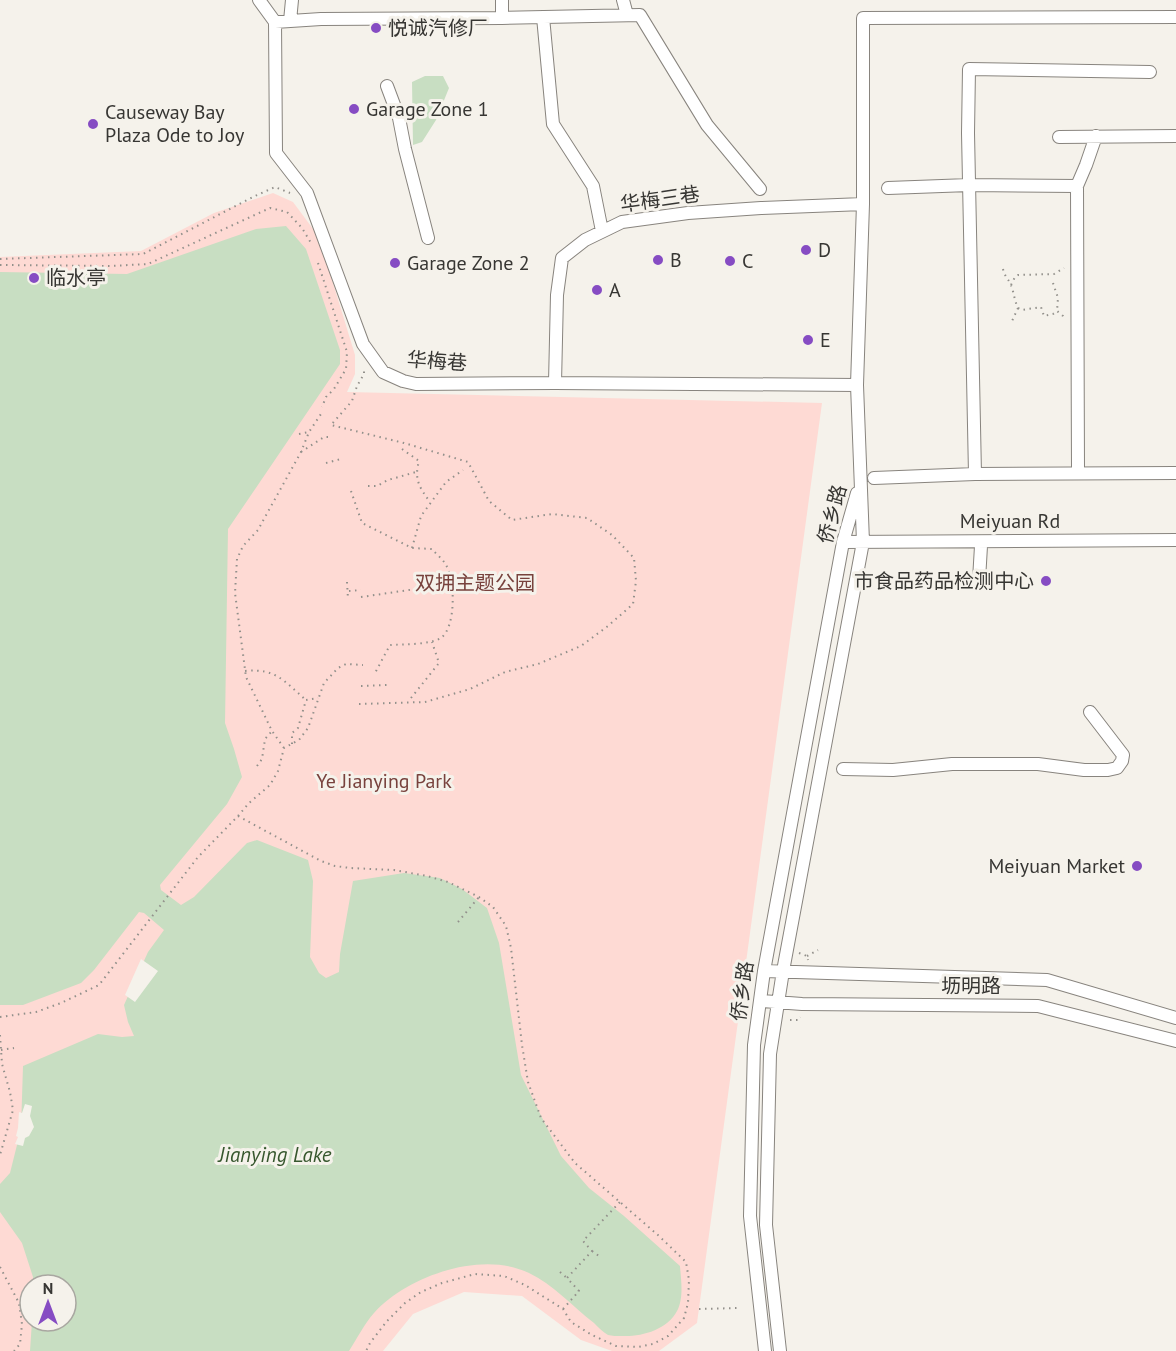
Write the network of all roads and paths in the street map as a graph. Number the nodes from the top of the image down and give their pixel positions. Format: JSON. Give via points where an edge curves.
{"nodes":[{"id":1,"x":259,"y":0,"type":"edge"},
{"id":2,"x":292,"y":0,"type":"edge"},
{"id":3,"x":502,"y":0,"type":"edge"},
{"id":4,"x":623,"y":0,"type":"edge"},
{"id":5,"x":633,"y":15,"type":"junction"},
{"id":6,"x":543,"y":17,"type":"junction"},
{"id":7,"x":1176,"y":17,"type":"edge"},
{"id":8,"x":502,"y":18,"type":"junction"},
{"id":9,"x":290,"y":21,"type":"junction"},
{"id":10,"x":275,"y":22,"type":"junction"},
{"id":11,"x":1150,"y":72,"type":"dead end"},
{"id":12,"x":387,"y":86,"type":"dead end"},
{"id":13,"x":1096,"y":136,"type":"junction"},
{"id":14,"x":1176,"y":136,"type":"edge"},
{"id":15,"x":1059,"y":137,"type":"dead end"},
{"id":16,"x":969,"y":185,"type":"junction"},
{"id":17,"x":1077,"y":186,"type":"junction"},
{"id":18,"x":888,"y":188,"type":"dead end"},
{"id":19,"x":760,"y":189,"type":"dead end"},
{"id":20,"x":290,"y":193,"type":"dead end"},
{"id":21,"x":863,"y":204,"type":"junction"},
{"id":22,"x":602,"y":231,"type":"junction"},
{"id":23,"x":428,"y":238,"type":"dead end"},
{"id":24,"x":313,"y":246,"type":"dead end"},
{"id":25,"x":316,"y":256,"type":"dead end"},
{"id":26,"x":34,"y":258,"type":"junction"},
{"id":27,"x":0,"y":259,"type":"edge"},
{"id":28,"x":0,"y":265,"type":"edge"},
{"id":29,"x":33,"y":265,"type":"junction"},
{"id":30,"x":1065,"y":267,"type":"dead end"},
{"id":31,"x":1003,"y":269,"type":"dead end"},
{"id":32,"x":1053,"y":283,"type":"dead end"},
{"id":33,"x":1011,"y":285,"type":"junction"},
{"id":34,"x":1018,"y":308,"type":"junction"},
{"id":35,"x":1057,"y":311,"type":"junction"},
{"id":36,"x":1065,"y":319,"type":"dead end"},
{"id":37,"x":1012,"y":321,"type":"dead end"},
{"id":38,"x":364,"y":366,"type":"dead end"},
{"id":39,"x":555,"y":383,"type":"junction"},
{"id":40,"x":857,"y":386,"type":"junction"},
{"id":41,"x":322,"y":407,"type":"dead end"},
{"id":42,"x":321,"y":414,"type":"dead end"},
{"id":43,"x":309,"y":432,"type":"junction"},
{"id":44,"x":299,"y":434,"type":"dead end"},
{"id":45,"x":327,"y":437,"type":"dead end"},
{"id":46,"x":402,"y":449,"type":"dead end"},
{"id":47,"x":301,"y":452,"type":"junction"},
{"id":48,"x":341,"y":459,"type":"dead end"},
{"id":49,"x":326,"y":463,"type":"dead end"},
{"id":50,"x":1078,"y":467,"type":"dead end"},
{"id":51,"x":463,"y":470,"type":"dead end"},
{"id":52,"x":416,"y":472,"type":"junction"},
{"id":53,"x":1176,"y":473,"type":"edge"},
{"id":54,"x":975,"y":474,"type":"junction"},
{"id":55,"x":874,"y":478,"type":"dead end"},
{"id":56,"x":860,"y":480,"type":"junction"},
{"id":57,"x":369,"y":486,"type":"dead end"},
{"id":58,"x":351,"y":491,"type":"dead end"},
{"id":59,"x":430,"y":502,"type":"junction"},
{"id":60,"x":1176,"y":540,"type":"edge"},
{"id":61,"x":843,"y":542,"type":"junction"},
{"id":62,"x":862,"y":542,"type":"junction"},
{"id":63,"x":981,"y":546,"type":"dead end"},
{"id":64,"x":412,"y":548,"type":"junction"},
{"id":65,"x":478,"y":580,"type":"dead end"},
{"id":66,"x":979,"y":580,"type":"dead end"},
{"id":67,"x":346,"y":582,"type":"dead end"},
{"id":68,"x":453,"y":584,"type":"junction"},
{"id":69,"x":348,"y":591,"type":"junction"},
{"id":70,"x":361,"y":591,"type":"dead end"},
{"id":71,"x":361,"y":597,"type":"dead end"},
{"id":72,"x":348,"y":599,"type":"dead end"},
{"id":73,"x":432,"y":642,"type":"junction"},
{"id":74,"x":363,"y":665,"type":"dead end"},
{"id":75,"x":245,"y":670,"type":"junction"},
{"id":76,"x":375,"y":673,"type":"dead end"},
{"id":77,"x":388,"y":685,"type":"dead end"},
{"id":78,"x":361,"y":686,"type":"dead end"},
{"id":79,"x":319,"y":698,"type":"junction"},
{"id":80,"x":411,"y":698,"type":"dead end"},
{"id":81,"x":306,"y":700,"type":"junction"},
{"id":82,"x":359,"y":704,"type":"dead end"},
{"id":83,"x":1089,"y":712,"type":"dead end"},
{"id":84,"x":272,"y":731,"type":"junction"},
{"id":85,"x":292,"y":744,"type":"dead end"},
{"id":86,"x":284,"y":748,"type":"junction"},
{"id":87,"x":257,"y":766,"type":"dead end"},
{"id":88,"x":843,"y":769,"type":"dead end"},
{"id":89,"x":238,"y":816,"type":"junction"},
{"id":90,"x":479,"y":897,"type":"junction"},
{"id":91,"x":458,"y":922,"type":"dead end"},
{"id":92,"x":818,"y":950,"type":"dead end"},
{"id":93,"x":800,"y":954,"type":"dead end"},
{"id":94,"x":807,"y":956,"type":"junction"},
{"id":95,"x":809,"y":963,"type":"dead end"},
{"id":96,"x":764,"y":971,"type":"junction"},
{"id":97,"x":783,"y":971,"type":"junction"},
{"id":98,"x":761,"y":1001,"type":"junction"},
{"id":99,"x":778,"y":1002,"type":"junction"},
{"id":100,"x":801,"y":1015,"type":"dead end"},
{"id":101,"x":0,"y":1017,"type":"edge"},
{"id":102,"x":1176,"y":1018,"type":"edge"},
{"id":103,"x":790,"y":1020,"type":"dead end"},
{"id":104,"x":0,"y":1035,"type":"edge"},
{"id":105,"x":1176,"y":1041,"type":"edge"},
{"id":106,"x":14,"y":1048,"type":"dead end"},
{"id":107,"x":1,"y":1050,"type":"edge"},
{"id":108,"x":0,"y":1155,"type":"edge"},
{"id":109,"x":620,"y":1202,"type":"junction"},
{"id":110,"x":592,"y":1251,"type":"junction"},
{"id":111,"x":599,"y":1256,"type":"dead end"},
{"id":112,"x":1,"y":1268,"type":"edge"},
{"id":113,"x":561,"y":1272,"type":"dead end"},
{"id":114,"x":567,"y":1278,"type":"junction"},
{"id":115,"x":738,"y":1308,"type":"dead end"},
{"id":116,"x":563,"y":1309,"type":"junction"},
{"id":117,"x":699,"y":1309,"type":"dead end"},
{"id":118,"x":14,"y":1351,"type":"edge"},
{"id":119,"x":366,"y":1351,"type":"edge"},
{"id":120,"x":765,"y":1351,"type":"edge"},
{"id":121,"x":780,"y":1351,"type":"edge"}],
"edges":[{"from":1,"to":10,"type":"street"},
{"from":2,"to":9,"type":"street"},
{"from":3,"to":8,"type":"street"},
{"from":4,"to":5,"type":"street"},
{"from":5,"to":6,"type":"street"},
{"from":5,"to":19,"type":"street","via":[[707,125]]},
{"from":6,"to":8,"type":"street"},
{"from":6,"to":22,"type":"street","via":[[552,124],[593,186]]},
{"from":7,"to":21,"type":"street","via":[[863,18]]},
{"from":8,"to":9,"type":"street"},
{"from":9,"to":10,"type":"street"},
{"from":10,"to":39,"type":"street","name":"华梅巷","via":[[276,153],[307,193],[363,344],[383,372],[416,384]]},
{"from":11,"to":16,"type":"street","via":[[969,69]]},
{"from":12,"to":23,"type":"street","via":[[399,118]]},
{"from":13,"to":14,"type":"street"},
{"from":13,"to":15,"type":"street"},
{"from":13,"to":17,"type":"street"},
{"from":16,"to":17,"type":"street"},
{"from":16,"to":18,"type":"street"},
{"from":16,"to":54,"type":"street"},
{"from":17,"to":50,"type":"street"},
{"from":20,"to":26,"type":"path","via":[[275,187],[255,195],[143,254]]},
{"from":21,"to":22,"type":"street","name":"华梅三巷","via":[[688,213],[622,222]]},
{"from":21,"to":40,"type":"street"},
{"from":22,"to":39,"type":"street","name":"华梅三巷","via":[[562,258]]},
{"from":24,"to":29,"type":"path","via":[[287,212],[270,208],[148,264]]},
{"from":25,"to":41,"type":"path","via":[[346,352],[346,369]]},
{"from":26,"to":27,"type":"path"},
{"from":26,"to":29,"type":"path"},
{"from":28,"to":29,"type":"path"},
{"from":30,"to":33,"type":"path","via":[[1054,274],[1018,275]]},
{"from":31,"to":33,"type":"path"},
{"from":32,"to":35,"type":"path"},
{"from":33,"to":34,"type":"path"},
{"from":34,"to":35,"type":"path","via":[[1041,307],[1044,316]]},
{"from":34,"to":37,"type":"path"},
{"from":35,"to":36,"type":"path"},
{"from":38,"to":82,"type":"path","via":[[352,400],[331,425],[468,462],[489,501],[512,520],[552,514],[587,519],[612,535],[634,558],[636,581],[633,604],[581,646],[425,702]]},
{"from":39,"to":40,"type":"street","name":"华梅巷"},
{"from":40,"to":56,"type":"street"},
{"from":42,"to":43,"type":"path"},
{"from":43,"to":44,"type":"path"},
{"from":43,"to":47,"type":"path"},
{"from":45,"to":47,"type":"path"},
{"from":46,"to":52,"type":"path","via":[[419,461]]},
{"from":47,"to":75,"type":"path","via":[[258,530],[237,559],[234,593]]},
{"from":48,"to":49,"type":"path"},
{"from":51,"to":59,"type":"path","via":[[446,482]]},
{"from":52,"to":57,"type":"path"},
{"from":52,"to":59,"type":"path"},
{"from":53,"to":54,"type":"street"},
{"from":54,"to":55,"type":"street"},
{"from":56,"to":61,"type":"street","name":"侨乡路"},
{"from":56,"to":62,"type":"street","name":"侨乡路"},
{"from":58,"to":64,"type":"path","via":[[362,523]]},
{"from":59,"to":64,"type":"path","via":[[421,516]]},
{"from":60,"to":62,"type":"street","name":"Meiyuan Rd"},
{"from":61,"to":62,"type":"street","name":"Meiyuan Rd"},
{"from":61,"to":96,"type":"street","name":"侨乡路"},
{"from":62,"to":97,"type":"street","name":"侨乡路"},
{"from":63,"to":66,"type":"street"},
{"from":64,"to":68,"type":"path","via":[[432,549],[447,566]]},
{"from":65,"to":68,"type":"path"},
{"from":67,"to":69,"type":"path"},
{"from":68,"to":71,"type":"path"},
{"from":68,"to":73,"type":"path","via":[[450,622],[443,636]]},
{"from":69,"to":70,"type":"path"},
{"from":69,"to":72,"type":"path"},
{"from":73,"to":76,"type":"path","via":[[390,645]]},
{"from":73,"to":80,"type":"path","via":[[439,663]]},
{"from":74,"to":79,"type":"path","via":[[346,664],[338,668],[324,683]]},
{"from":75,"to":81,"type":"path","via":[[277,674]]},
{"from":75,"to":84,"type":"path","via":[[246,682]]},
{"from":77,"to":78,"type":"path"},
{"from":79,"to":81,"type":"path"},
{"from":79,"to":86,"type":"path","via":[[309,728],[299,740]]},
{"from":81,"to":85,"type":"path","via":[[298,728],[292,733]]},
{"from":83,"to":88,"type":"street","via":[[1123,755],[1118,768],[952,764],[893,770]]},
{"from":84,"to":86,"type":"path"},
{"from":84,"to":87,"type":"path","via":[[265,739]]},
{"from":86,"to":89,"type":"path","via":[[270,785]]},
{"from":89,"to":90,"type":"path","via":[[335,866],[427,876]]},
{"from":89,"to":101,"type":"path","via":[[198,857],[99,985],[36,1012]]},
{"from":90,"to":91,"type":"path"},
{"from":90,"to":109,"type":"path","via":[[493,907],[506,926],[528,1082],[542,1118],[575,1163]]},
{"from":92,"to":94,"type":"path"},
{"from":93,"to":94,"type":"path"},
{"from":94,"to":95,"type":"path"},
{"from":96,"to":97,"type":"street","name":"坜明路"},
{"from":96,"to":98,"type":"street","name":"侨乡路"},
{"from":97,"to":99,"type":"street","name":"侨乡路"},
{"from":97,"to":102,"type":"street","name":"坜明路","via":[[1047,980]]},
{"from":98,"to":99,"type":"street","name":"坜明路"},
{"from":98,"to":120,"type":"street","name":"侨乡路","via":[[754,1045],[750,1216]]},
{"from":99,"to":105,"type":"street","name":"坜明路","via":[[1038,1006]]},
{"from":99,"to":121,"type":"street","name":"侨乡路","via":[[770,1054],[766,1225]]},
{"from":100,"to":103,"type":"path","via":[[801,1022]]},
{"from":104,"to":107,"type":"path"},
{"from":106,"to":107,"type":"path"},
{"from":107,"to":108,"type":"path","via":[[13,1110]]},
{"from":109,"to":110,"type":"path","via":[[583,1241]]},
{"from":109,"to":116,"type":"path","via":[[686,1263],[689,1280],[684,1318],[668,1336],[653,1344],[616,1346],[571,1322]]},
{"from":110,"to":111,"type":"path"},
{"from":110,"to":114,"type":"path"},
{"from":112,"to":118,"type":"path","via":[[19,1303],[20,1344]]},
{"from":113,"to":114,"type":"path"},
{"from":114,"to":116,"type":"path","via":[[579,1291]]},
{"from":115,"to":117,"type":"path"},
{"from":116,"to":119,"type":"path","via":[[504,1276],[475,1274],[442,1283],[405,1302]]}]}
